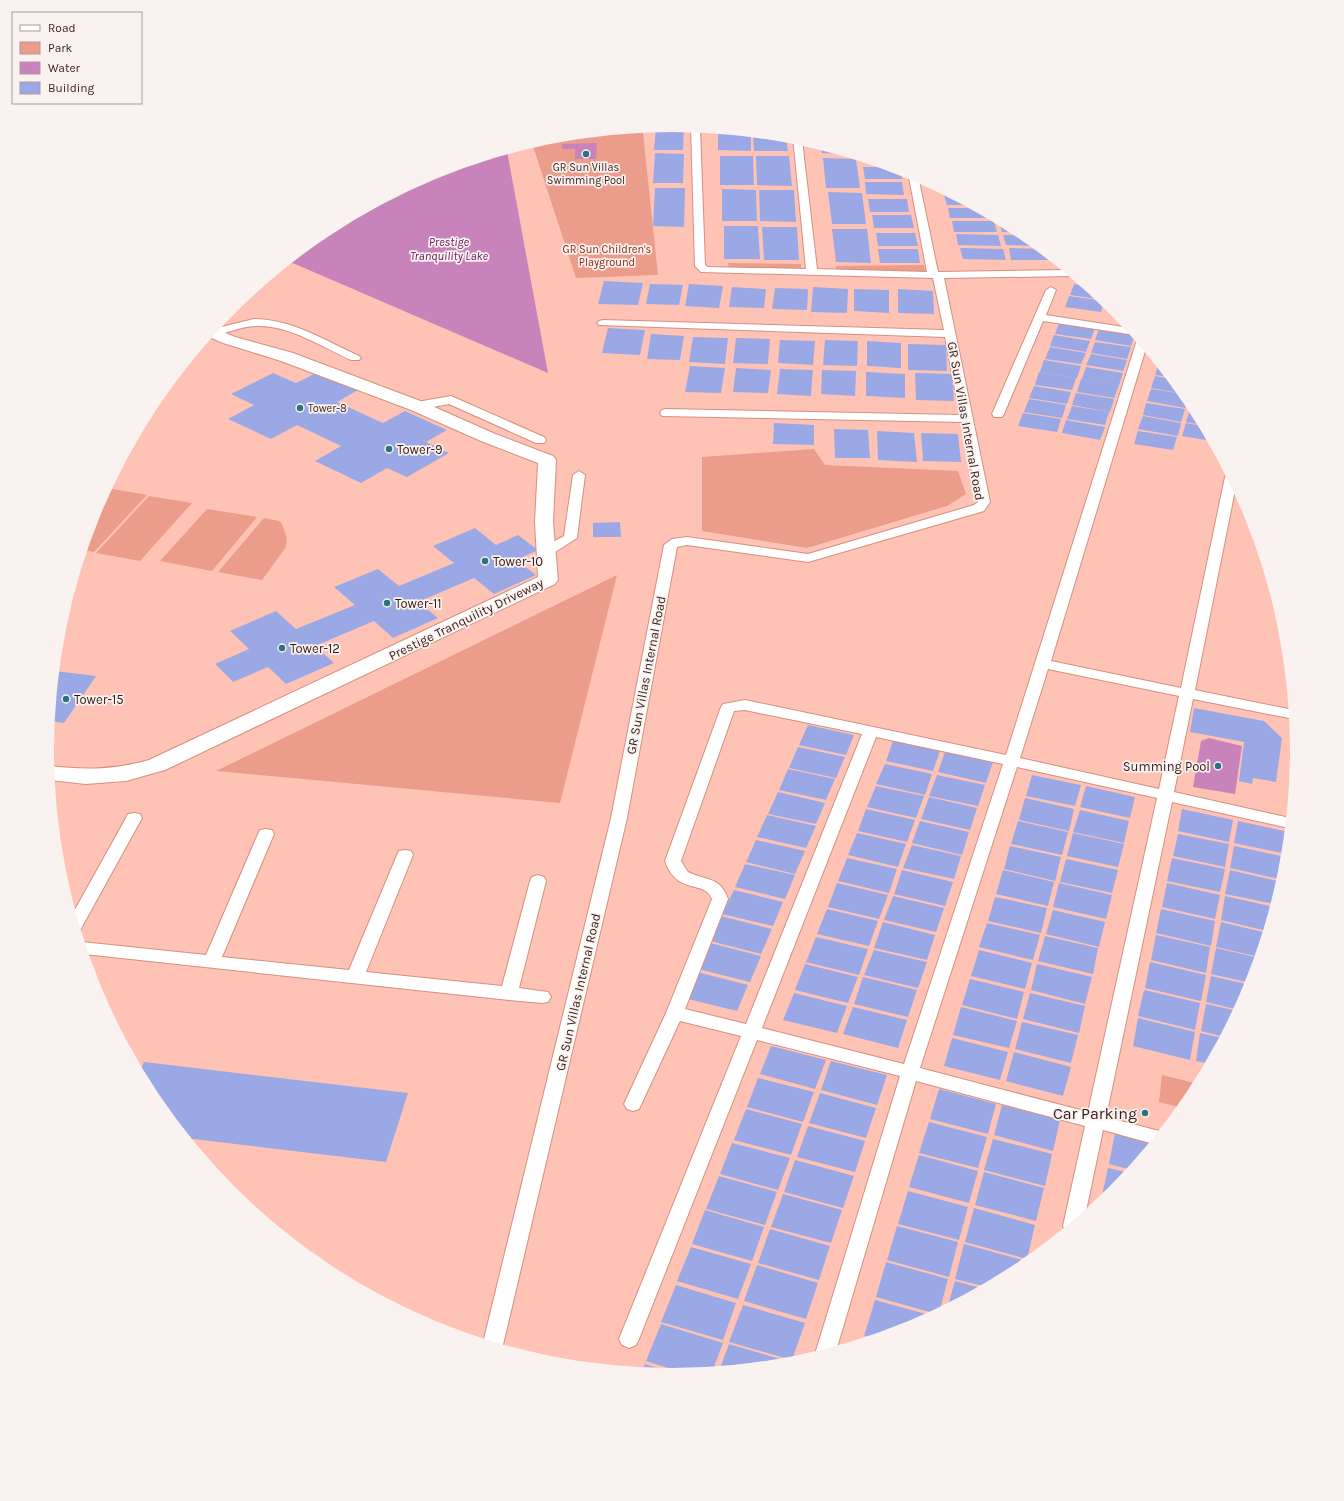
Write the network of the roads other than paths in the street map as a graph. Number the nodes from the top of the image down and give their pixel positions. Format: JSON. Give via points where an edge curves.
{"nodes":[{"id":1,"x":696,"y":133,"type":"edge"},
{"id":2,"x":798,"y":145,"type":"edge"},
{"id":3,"x":914,"y":183,"type":"edge"},
{"id":4,"x":812,"y":273,"type":"junction"},
{"id":5,"x":1064,"y":273,"type":"edge"},
{"id":6,"x":935,"y":275,"type":"junction"},
{"id":7,"x":1051,"y":290,"type":"dead end"},
{"id":8,"x":1040,"y":317,"type":"junction"},
{"id":9,"x":603,"y":323,"type":"dead end"},
{"id":10,"x":219,"y":331,"type":"edge"},
{"id":11,"x":1125,"y":331,"type":"edge"},
{"id":12,"x":215,"y":334,"type":"edge"},
{"id":13,"x":950,"y":334,"type":"junction"},
{"id":14,"x":1141,"y":347,"type":"edge"},
{"id":15,"x":355,"y":358,"type":"dead end"},
{"id":16,"x":417,"y":406,"type":"junction"},
{"id":17,"x":666,"y":413,"type":"dead end"},
{"id":18,"x":998,"y":414,"type":"dead end"},
{"id":19,"x":968,"y":419,"type":"junction"},
{"id":20,"x":540,"y":440,"type":"dead end"},
{"id":21,"x":579,"y":475,"type":"dead end"},
{"id":22,"x":1229,"y":485,"type":"edge"},
{"id":23,"x":547,"y":551,"type":"junction"},
{"id":24,"x":1042,"y":664,"type":"junction"},
{"id":25,"x":1187,"y":694,"type":"junction"},
{"id":26,"x":1289,"y":714,"type":"edge"},
{"id":27,"x":871,"y":731,"type":"junction"},
{"id":28,"x":1011,"y":761,"type":"junction"},
{"id":29,"x":55,"y":773,"type":"edge"},
{"id":30,"x":1165,"y":795,"type":"junction"},
{"id":31,"x":134,"y":818,"type":"dead end"},
{"id":32,"x":1286,"y":822,"type":"edge"},
{"id":33,"x":266,"y":834,"type":"dead end"},
{"id":34,"x":405,"y":855,"type":"dead end"},
{"id":35,"x":538,"y":881,"type":"dead end"},
{"id":36,"x":78,"y":920,"type":"edge"},
{"id":37,"x":87,"y":949,"type":"edge"},
{"id":38,"x":211,"y":962,"type":"junction"},
{"id":39,"x":355,"y":977,"type":"junction"},
{"id":40,"x":509,"y":994,"type":"junction"},
{"id":41,"x":542,"y":997,"type":"dead end"},
{"id":42,"x":675,"y":1013,"type":"junction"},
{"id":43,"x":750,"y":1033,"type":"junction"},
{"id":44,"x":910,"y":1072,"type":"junction"},
{"id":45,"x":633,"y":1104,"type":"dead end"},
{"id":46,"x":1096,"y":1122,"type":"junction"},
{"id":47,"x":1154,"y":1137,"type":"edge"},
{"id":48,"x":1075,"y":1219,"type":"edge"},
{"id":49,"x":629,"y":1340,"type":"dead end"},
{"id":50,"x":494,"y":1342,"type":"edge"},
{"id":51,"x":827,"y":1348,"type":"edge"}],
"edges":[{"from":1,"to":4,"type":"lane","via":[[701,268],[713,271]]},
{"from":2,"to":4,"type":"lane"},
{"from":3,"to":6,"type":"lane","name":"GR Sun Villas Internal Road"},
{"from":4,"to":6,"type":"lane"},
{"from":5,"to":6,"type":"lane"},
{"from":6,"to":13,"type":"lane","name":"GR Sun Villas Internal Road"},
{"from":7,"to":8,"type":"lane"},
{"from":8,"to":11,"type":"lane"},
{"from":8,"to":18,"type":"lane"},
{"from":9,"to":13,"type":"lane"},
{"from":10,"to":15,"type":"lane","via":[[242,324],[279,325]]},
{"from":12,"to":16,"type":"street","name":"Prestige Tranquility Driveway","via":[[287,357]]},
{"from":13,"to":19,"type":"lane","name":"GR Sun Villas Internal Road"},
{"from":14,"to":24,"type":"lane"},
{"from":16,"to":20,"type":"lane","via":[[451,400]]},
{"from":16,"to":23,"type":"street","name":"Prestige Tranquility Driveway","via":[[547,460],[544,522]]},
{"from":17,"to":19,"type":"lane"},
{"from":19,"to":50,"type":"lane","name":"GR Sun Villas Internal Road","via":[[984,502],[980,508],[808,558],[687,542],[677,542],[671,546],[619,818]]},
{"from":21,"to":23,"type":"lane","via":[[570,538]]},
{"from":22,"to":25,"type":"lane"},
{"from":23,"to":29,"type":"street","name":"Prestige Tranquility Driveway","via":[[548,580],[157,765],[126,774],[86,777]]},
{"from":24,"to":25,"type":"lane"},
{"from":24,"to":28,"type":"lane"},
{"from":25,"to":26,"type":"lane"},
{"from":25,"to":30,"type":"lane"},
{"from":27,"to":28,"type":"lane"},
{"from":27,"to":42,"type":"lane","via":[[745,705],[728,707],[673,861],[678,874],[685,879],[715,888],[720,899]]},
{"from":27,"to":43,"type":"lane"},
{"from":28,"to":30,"type":"lane"},
{"from":28,"to":44,"type":"lane"},
{"from":30,"to":32,"type":"lane"},
{"from":30,"to":46,"type":"lane"},
{"from":31,"to":36,"type":"lane"},
{"from":33,"to":38,"type":"lane"},
{"from":34,"to":39,"type":"lane"},
{"from":35,"to":40,"type":"lane"},
{"from":37,"to":38,"type":"lane"},
{"from":38,"to":39,"type":"lane"},
{"from":39,"to":40,"type":"lane"},
{"from":40,"to":41,"type":"lane"},
{"from":42,"to":43,"type":"lane"},
{"from":42,"to":45,"type":"lane"},
{"from":43,"to":44,"type":"lane"},
{"from":43,"to":49,"type":"lane"},
{"from":44,"to":46,"type":"lane"},
{"from":44,"to":51,"type":"lane"},
{"from":46,"to":47,"type":"lane"},
{"from":46,"to":48,"type":"lane"}]}
